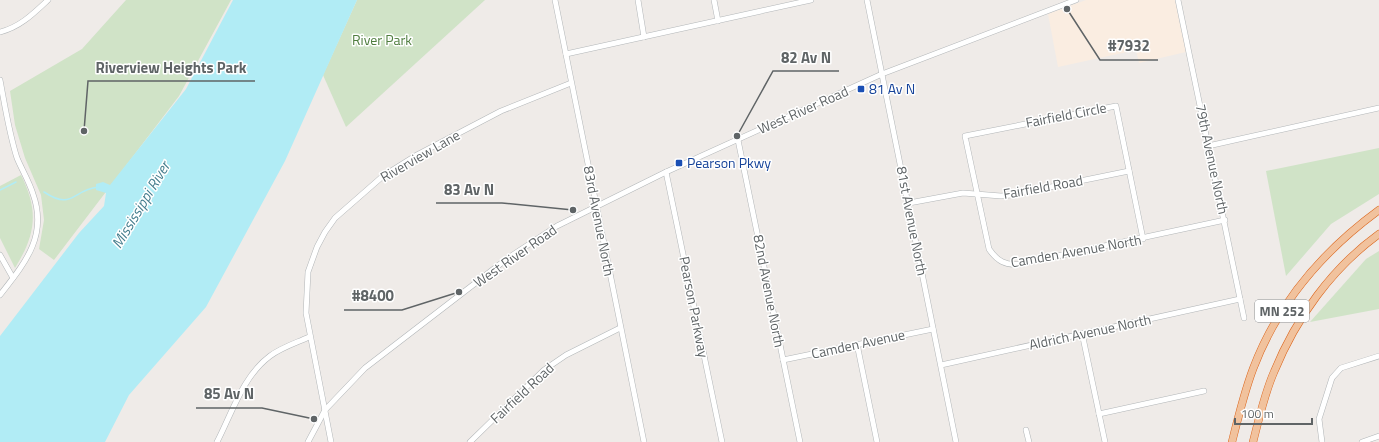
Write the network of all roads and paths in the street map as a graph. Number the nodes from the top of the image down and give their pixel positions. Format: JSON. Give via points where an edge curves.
{"nodes":[{"id":1,"x":48,"y":0,"type":"edge"},
{"id":2,"x":555,"y":0,"type":"edge"},
{"id":3,"x":638,"y":0,"type":"edge"},
{"id":4,"x":714,"y":0,"type":"edge"},
{"id":5,"x":811,"y":0,"type":"edge"},
{"id":6,"x":868,"y":0,"type":"edge"},
{"id":7,"x":1076,"y":0,"type":"edge"},
{"id":8,"x":1178,"y":0,"type":"edge"},
{"id":9,"x":718,"y":21,"type":"junction"},
{"id":10,"x":0,"y":32,"type":"edge"},
{"id":11,"x":644,"y":37,"type":"junction"},
{"id":12,"x":566,"y":54,"type":"junction"},
{"id":13,"x":882,"y":74,"type":"junction"},
{"id":14,"x":0,"y":80,"type":"edge"},
{"id":15,"x":571,"y":83,"type":"junction"},
{"id":16,"x":1379,"y":108,"type":"edge"},
{"id":17,"x":738,"y":140,"type":"junction"},
{"id":18,"x":1208,"y":146,"type":"junction"},
{"id":19,"x":1129,"y":171,"type":"junction"},
{"id":20,"x":666,"y":172,"type":"junction"},
{"id":21,"x":977,"y":194,"type":"junction"},
{"id":22,"x":909,"y":203,"type":"junction"},
{"id":23,"x":596,"y":205,"type":"junction"},
{"id":24,"x":1379,"y":210,"type":"edge"},
{"id":25,"x":1225,"y":220,"type":"junction"},
{"id":26,"x":1379,"y":234,"type":"edge"},
{"id":27,"x":1143,"y":239,"type":"junction"},
{"id":28,"x":0,"y":255,"type":"edge"},
{"id":29,"x":13,"y":278,"type":"junction"},
{"id":30,"x":0,"y":295,"type":"edge"},
{"id":31,"x":1240,"y":299,"type":"junction"},
{"id":32,"x":1244,"y":318,"type":"dead end"},
{"id":33,"x":620,"y":328,"type":"junction"},
{"id":34,"x":933,"y":329,"type":"junction"},
{"id":35,"x":1082,"y":333,"type":"junction"},
{"id":36,"x":309,"y":338,"type":"junction"},
{"id":37,"x":857,"y":344,"type":"junction"},
{"id":38,"x":1379,"y":356,"type":"edge"},
{"id":39,"x":783,"y":360,"type":"junction"},
{"id":40,"x":941,"y":364,"type":"junction"},
{"id":41,"x":1204,"y":391,"type":"dead end"},
{"id":42,"x":325,"y":410,"type":"junction"},
{"id":43,"x":1099,"y":414,"type":"junction"},
{"id":44,"x":1026,"y":430,"type":"dead end"},
{"id":45,"x":1379,"y":436,"type":"edge"},
{"id":46,"x":217,"y":442,"type":"edge"},
{"id":47,"x":308,"y":442,"type":"edge"},
{"id":48,"x":331,"y":442,"type":"edge"},
{"id":49,"x":470,"y":442,"type":"edge"},
{"id":50,"x":644,"y":442,"type":"edge"},
{"id":51,"x":722,"y":442,"type":"edge"},
{"id":52,"x":800,"y":442,"type":"edge"},
{"id":53,"x":877,"y":442,"type":"edge"},
{"id":54,"x":956,"y":442,"type":"edge"},
{"id":55,"x":1029,"y":442,"type":"edge"},
{"id":56,"x":1105,"y":442,"type":"edge"},
{"id":57,"x":1232,"y":442,"type":"edge"},
{"id":58,"x":1253,"y":442,"type":"edge"},
{"id":59,"x":1322,"y":442,"type":"edge"},
{"id":60,"x":1362,"y":442,"type":"edge"}],
"edges":[{"from":1,"to":10,"type":"street","via":[[22,22]]},
{"from":2,"to":12,"type":"street","name":"83rd Avenue North"},
{"from":3,"to":11,"type":"street"},
{"from":4,"to":9,"type":"street"},
{"from":5,"to":9,"type":"street"},
{"from":6,"to":13,"type":"street","name":"81st Avenue North"},
{"from":7,"to":13,"type":"street","name":"West River Road"},
{"from":8,"to":18,"type":"street","name":"79th Avenue North"},
{"from":9,"to":11,"type":"street"},
{"from":11,"to":12,"type":"street"},
{"from":12,"to":15,"type":"street","name":"83rd Avenue North"},
{"from":13,"to":17,"type":"street","name":"West River Road"},
{"from":13,"to":22,"type":"street","name":"81st Avenue North"},
{"from":14,"to":29,"type":"street","via":[[17,156],[37,205],[38,222],[33,248]]},
{"from":15,"to":23,"type":"street","name":"83rd Avenue North"},
{"from":15,"to":36,"type":"street","name":"Riverview Lane","via":[[501,111],[415,156],[383,176],[335,218],[317,247],[308,272],[306,313]]},
{"from":16,"to":18,"type":"street"},
{"from":17,"to":20,"type":"street","name":"West River Road"},
{"from":17,"to":39,"type":"street","name":"82nd Avenue North"},
{"from":18,"to":25,"type":"street","name":"79th Avenue North"},
{"from":19,"to":21,"type":"street","name":"Fairfield Road","via":[[1011,195]]},
{"from":19,"to":21,"type":"street","name":"Fairfield Circle","via":[[1116,106],[1104,107],[965,136]]},
{"from":19,"to":27,"type":"street","name":"Fairfield Circle"},
{"from":20,"to":23,"type":"street","name":"West River Road"},
{"from":20,"to":51,"type":"street","name":"Pearson Parkway"},
{"from":21,"to":22,"type":"street","name":"Fairfield Road","via":[[958,194]]},
{"from":21,"to":27,"type":"street","name":"Camden Avenue North","via":[[989,249],[998,261],[1005,264],[1020,264]]},
{"from":22,"to":34,"type":"street","name":"81st Avenue North"},
{"from":23,"to":33,"type":"street","name":"83rd Avenue North"},
{"from":23,"to":42,"type":"street","name":"West River Road","via":[[522,248],[401,338],[357,375]]},
{"from":24,"to":57,"type":"highway","number":"MN 252","via":[[1326,254],[1287,304],[1271,330],[1254,369]]},
{"from":25,"to":27,"type":"street","name":"Camden Avenue North"},
{"from":25,"to":31,"type":"street","name":"79th Avenue North"},
{"from":26,"to":58,"type":"highway","number":"MN 252","via":[[1338,271],[1295,329],[1271,379]]},
{"from":28,"to":29,"type":"street"},
{"from":29,"to":30,"type":"street"},
{"from":31,"to":32,"type":"street","name":"79th Avenue North"},
{"from":31,"to":35,"type":"street","name":"Aldrich Avenue North"},
{"from":33,"to":49,"type":"street","name":"Fairfield Road","via":[[566,355],[544,370]]},
{"from":33,"to":50,"type":"street","name":"83rd Avenue North"},
{"from":34,"to":37,"type":"street","name":"Camden Avenue"},
{"from":34,"to":40,"type":"street","name":"81st Avenue North"},
{"from":35,"to":40,"type":"street","name":"Aldrich Avenue North"},
{"from":35,"to":43,"type":"street"},
{"from":36,"to":42,"type":"street","name":"Riverview Lane"},
{"from":36,"to":46,"type":"street","via":[[281,349],[260,365],[245,387]]},
{"from":37,"to":39,"type":"street","name":"Camden Avenue"},
{"from":37,"to":53,"type":"street"},
{"from":38,"to":59,"type":"street","via":[[1341,368],[1332,378],[1319,419]]},
{"from":39,"to":52,"type":"street","name":"82nd Avenue North"},
{"from":40,"to":54,"type":"street","name":"81st Avenue North"},
{"from":41,"to":43,"type":"street"},
{"from":42,"to":47,"type":"street","name":"West River Road"},
{"from":42,"to":48,"type":"street","name":"Riverview Lane"},
{"from":43,"to":56,"type":"street"},
{"from":44,"to":55,"type":"street"},
{"from":45,"to":60,"type":"street"}]}
